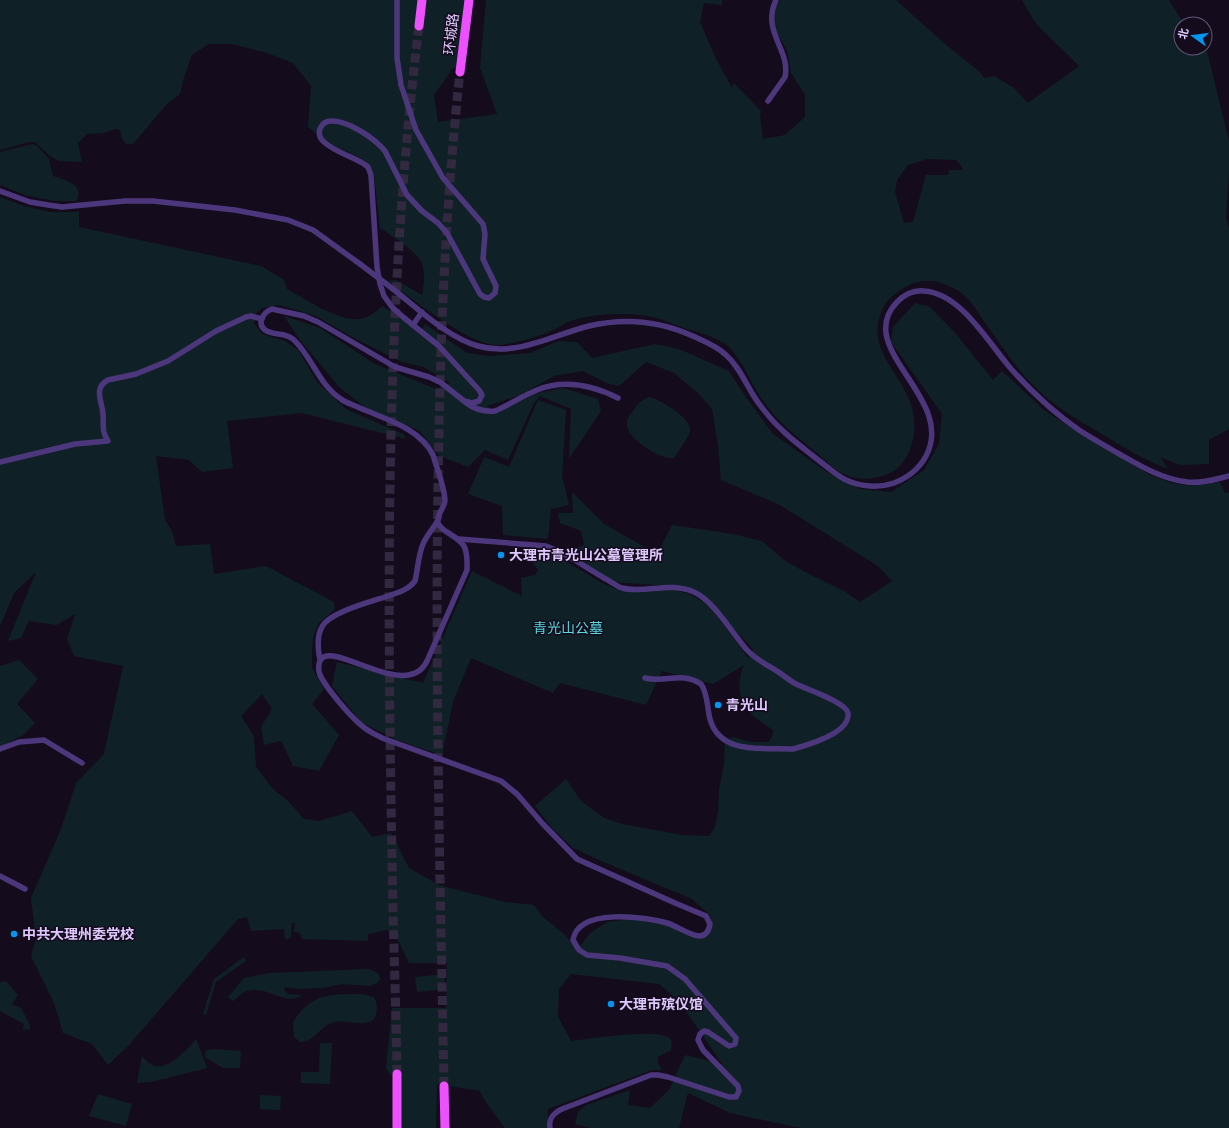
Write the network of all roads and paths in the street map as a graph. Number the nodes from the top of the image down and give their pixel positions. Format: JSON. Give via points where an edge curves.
{"nodes":[{"id":1,"x":397,"y":0,"type":"edge"},
{"id":2,"x":422,"y":0,"type":"edge"},
{"id":3,"x":469,"y":0,"type":"edge"},
{"id":4,"x":776,"y":0,"type":"edge"},
{"id":5,"x":418,"y":26,"type":"tunnel mouth"},
{"id":6,"x":460,"y":72,"type":"tunnel mouth"},
{"id":7,"x":768,"y":101,"type":"dead end"},
{"id":8,"x":0,"y":191,"type":"edge"},
{"id":9,"x":422,"y":312,"type":"junction"},
{"id":10,"x":262,"y":319,"type":"junction"},
{"id":11,"x":413,"y":325,"type":"junction"},
{"id":12,"x":618,"y":398,"type":"dead end"},
{"id":13,"x":464,"y":401,"type":"junction"},
{"id":14,"x":0,"y":462,"type":"edge"},
{"id":15,"x":1229,"y":476,"type":"edge"},
{"id":16,"x":438,"y":520,"type":"junction"},
{"id":17,"x":459,"y":539,"type":"junction"},
{"id":18,"x":320,"y":660,"type":"junction"},
{"id":19,"x":645,"y":678,"type":"dead end"},
{"id":20,"x":0,"y":749,"type":"edge"},
{"id":21,"x":82,"y":763,"type":"dead end"},
{"id":22,"x":0,"y":876,"type":"edge"},
{"id":23,"x":25,"y":889,"type":"dead end"},
{"id":24,"x":397,"y":1074,"type":"tunnel mouth"},
{"id":25,"x":444,"y":1086,"type":"tunnel mouth"},
{"id":26,"x":397,"y":1128,"type":"edge"},
{"id":27,"x":444,"y":1128,"type":"edge"},
{"id":28,"x":550,"y":1128,"type":"edge"}],
"edges":[{"from":1,"to":11,"type":"street","via":[[399,71],[414,126],[445,181],[483,224],[483,259],[496,286],[491,297],[487,298],[480,294],[456,246],[438,223],[407,195],[382,147],[348,125],[332,121],[322,124],[319,130],[322,140],[364,164],[369,170],[372,179],[376,259],[382,291],[392,307]]},
{"from":2,"to":5,"type":"main road"},
{"from":3,"to":6,"type":"main road","name":"环城路"},
{"from":4,"to":7,"type":"street","via":[[772,12],[772,30],[784,59],[786,72]]},
{"from":8,"to":9,"type":"street","bridge":true,"via":[[30,202],[62,207],[141,200],[235,210],[288,220],[313,230]]},
{"from":9,"to":11,"type":"street"},
{"from":9,"to":15,"type":"street","via":[[467,342],[499,349],[526,345],[608,323],[644,322],[675,328],[727,355],[772,422],[801,448],[845,479],[862,485],[880,486],[900,480],[916,469],[926,456],[930,445],[931,428],[926,405],[893,353],[885,332],[887,320],[895,304],[907,294],[925,290],[956,304],[1028,387],[1050,408],[1081,431],[1165,478],[1192,483]]},
{"from":10,"to":13,"type":"street","via":[[265,313],[272,310],[310,318],[397,369],[440,382]]},
{"from":10,"to":14,"type":"street","via":[[246,317],[144,372],[104,382],[99,389],[99,397],[103,412],[102,428],[108,441],[75,444]]},
{"from":10,"to":16,"type":"street","via":[[262,326],[266,330],[293,338],[324,382],[341,400],[404,427],[429,448],[444,497],[444,506]]},
{"from":11,"to":13,"type":"street","via":[[439,346],[481,393],[481,399],[476,402]]},
{"from":12,"to":13,"type":"street","via":[[585,385],[560,384],[535,390],[495,411],[479,410]]},
{"from":16,"to":17,"type":"street","via":[[441,528]]},
{"from":16,"to":18,"type":"street","via":[[423,543],[413,584],[402,591],[328,619],[321,627],[319,636]]},
{"from":17,"to":18,"type":"street","via":[[465,548],[466,572],[421,670],[401,676],[336,657],[325,656]]},
{"from":17,"to":19,"type":"street","via":[[546,546],[621,587],[669,587],[694,592],[706,600],[754,656],[796,684],[838,702],[845,707],[848,715],[834,734],[794,749],[741,747],[728,742],[716,732],[701,684],[692,679],[674,677],[659,680]]},
{"from":18,"to":28,"type":"street","via":[[321,677],[347,711],[365,728],[382,738],[501,781],[517,794],[577,859],[703,914],[710,921],[707,932],[699,936],[655,920],[629,916],[596,919],[581,927],[575,933],[574,940],[579,950],[587,955],[667,966],[685,979],[736,1038],[735,1044],[729,1046],[704,1031],[698,1040],[702,1050],[738,1086],[738,1095],[731,1098],[668,1077],[652,1075],[562,1109],[551,1118]]},
{"from":20,"to":21,"type":"street","via":[[19,742],[44,740]]},
{"from":22,"to":23,"type":"street"},
{"from":24,"to":26,"type":"main road"},
{"from":25,"to":27,"type":"main road"}]}
